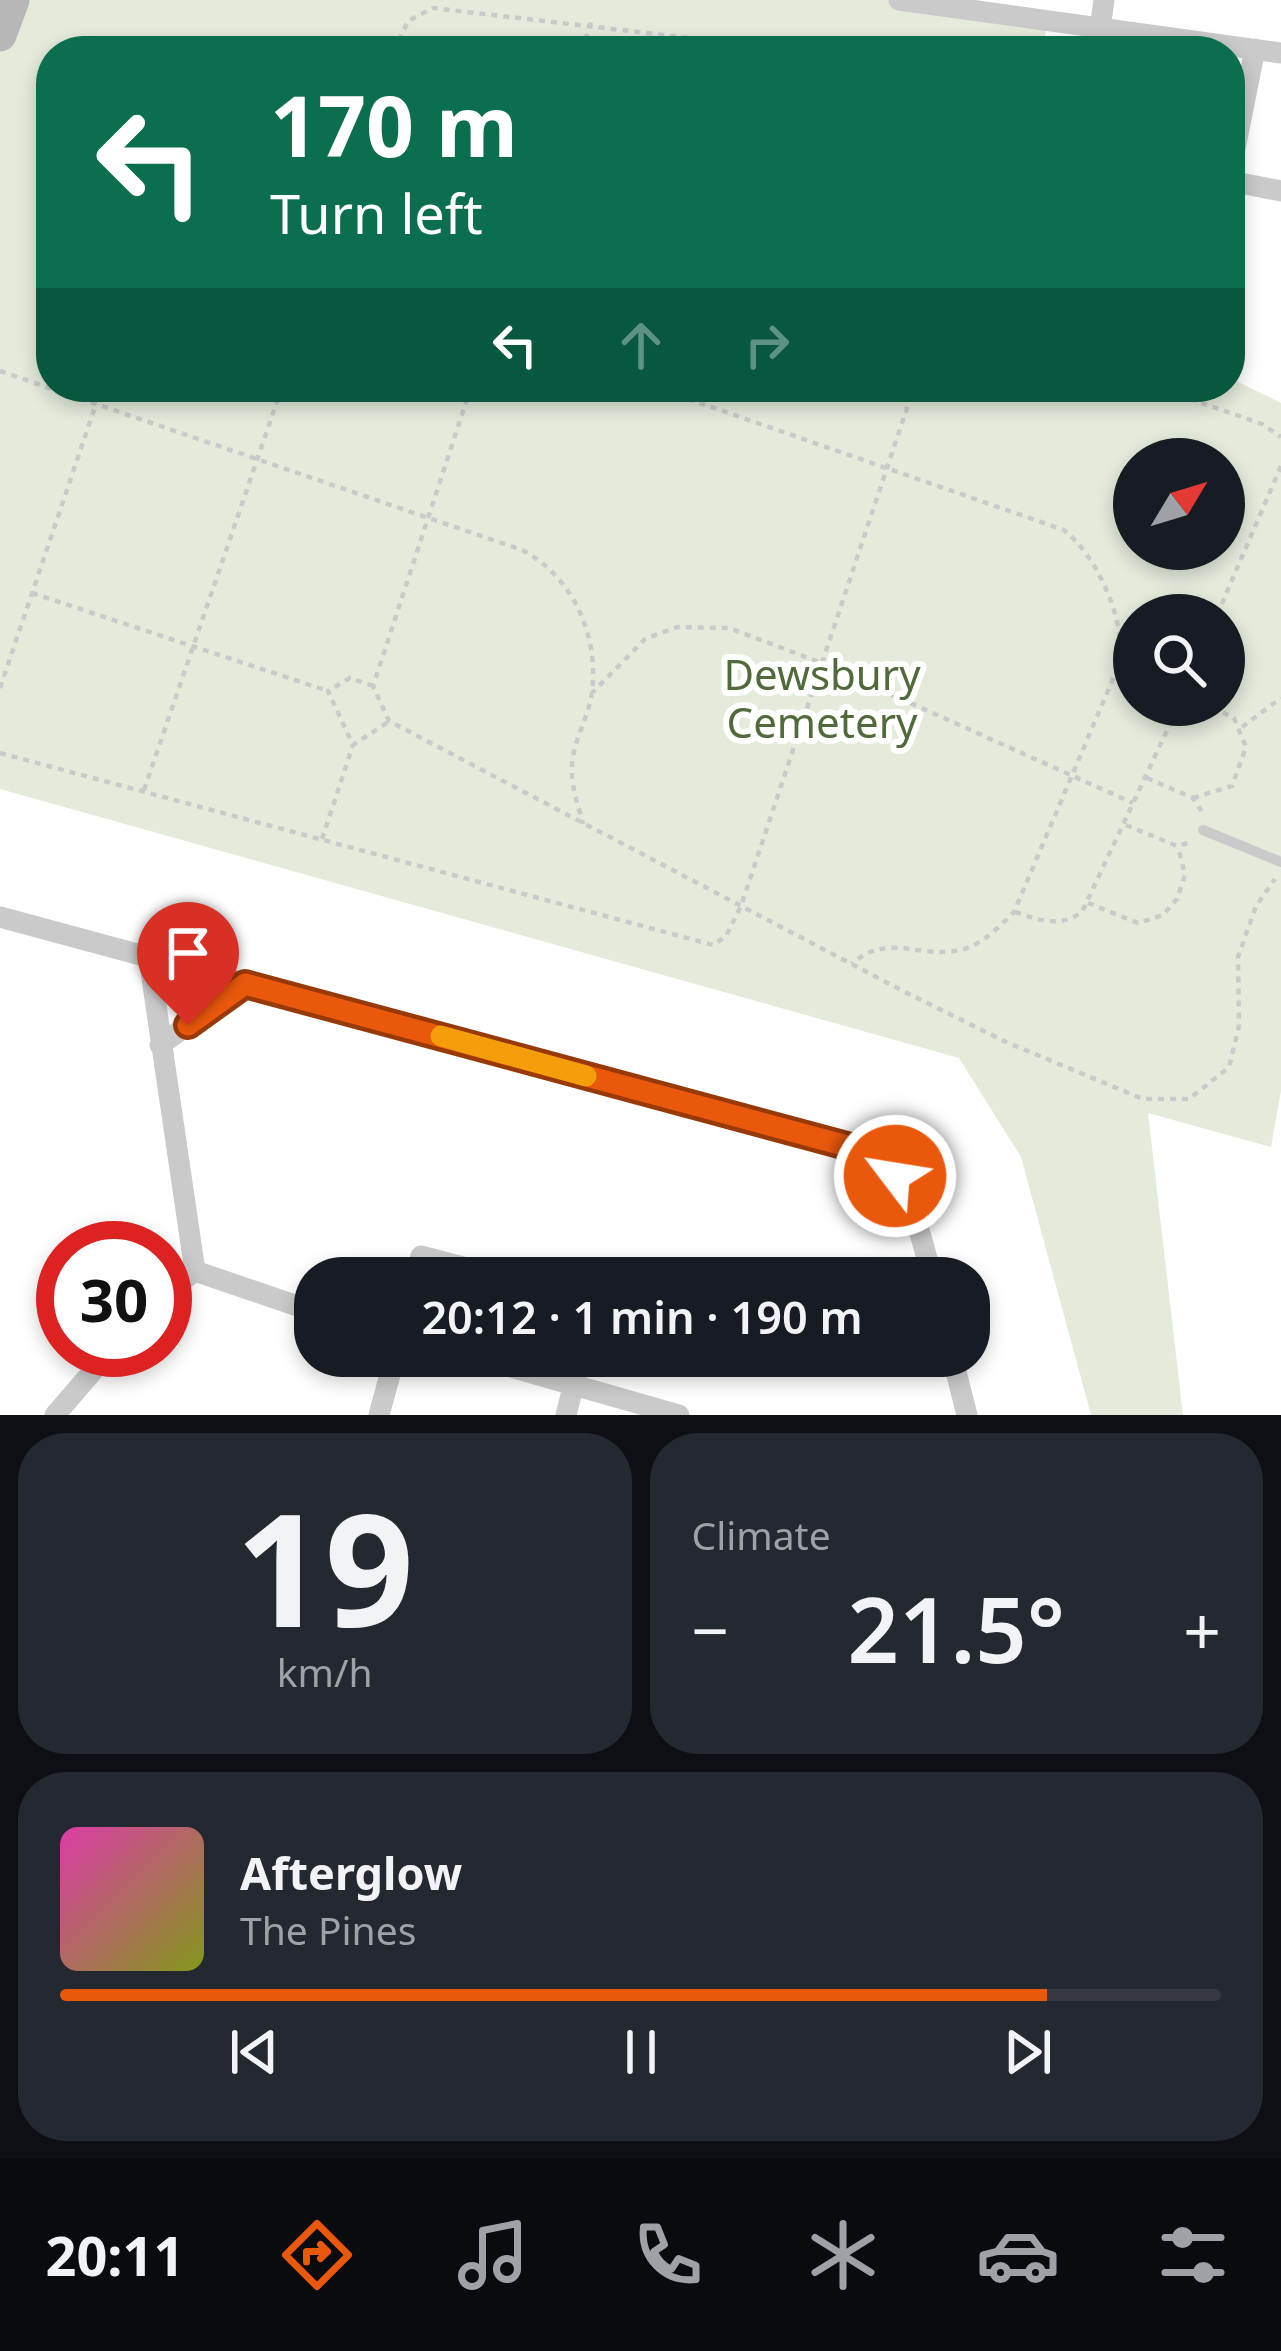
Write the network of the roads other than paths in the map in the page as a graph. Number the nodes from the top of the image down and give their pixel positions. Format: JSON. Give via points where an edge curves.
{"nodes":[{"id":1,"x":13,"y":0,"type":"edge"},
{"id":2,"x":899,"y":0,"type":"edge"},
{"id":3,"x":1104,"y":0,"type":"edge"},
{"id":4,"x":1100,"y":28,"type":"junction"},
{"id":5,"x":0,"y":35,"type":"edge"},
{"id":6,"x":1159,"y":36,"type":"edge"},
{"id":7,"x":1245,"y":48,"type":"edge"},
{"id":8,"x":1255,"y":49,"type":"junction"},
{"id":9,"x":1281,"y":52,"type":"edge"},
{"id":10,"x":1245,"y":100,"type":"edge"},
{"id":11,"x":1245,"y":181,"type":"edge"},
{"id":12,"x":1281,"y":191,"type":"edge"},
{"id":13,"x":1203,"y":830,"type":"road end"},
{"id":14,"x":1281,"y":865,"type":"edge"},
{"id":15,"x":0,"y":917,"type":"edge"},
{"id":16,"x":149,"y":958,"type":"junction"},
{"id":17,"x":245,"y":984,"type":"junction"},
{"id":18,"x":160,"y":1045,"type":"junction"},
{"id":19,"x":926,"y":1257,"type":"edge"},
{"id":20,"x":195,"y":1271,"type":"junction"},
{"id":21,"x":192,"y":1273,"type":"edge"},
{"id":22,"x":294,"y":1305,"type":"edge"},
{"id":23,"x":88,"y":1377,"type":"edge"},
{"id":24,"x":389,"y":1377,"type":"edge"},
{"id":25,"x":546,"y":1377,"type":"edge"},
{"id":26,"x":576,"y":1377,"type":"edge"},
{"id":27,"x":957,"y":1377,"type":"edge"},
{"id":28,"x":574,"y":1385,"type":"junction"},
{"id":29,"x":55,"y":1415,"type":"edge"},
{"id":30,"x":379,"y":1415,"type":"edge"},
{"id":31,"x":566,"y":1415,"type":"edge"},
{"id":32,"x":679,"y":1415,"type":"edge"},
{"id":33,"x":967,"y":1415,"type":"edge"}],
"edges":[{"from":1,"to":5,"type":"street"},
{"from":2,"to":4,"type":"street"},
{"from":3,"to":4,"type":"street"},
{"from":4,"to":6,"type":"street"},
{"from":7,"to":8,"type":"street"},
{"from":8,"to":9,"type":"street"},
{"from":8,"to":10,"type":"street"},
{"from":11,"to":12,"type":"street"},
{"from":13,"to":14,"type":"lane"},
{"from":15,"to":16,"type":"street"},
{"from":16,"to":17,"type":"street"},
{"from":16,"to":18,"type":"street"},
{"from":17,"to":18,"type":"street"},
{"from":17,"to":19,"type":"street","via":[[858,1149],[895,1176]]},
{"from":18,"to":20,"type":"street"},
{"from":20,"to":21,"type":"street"},
{"from":20,"to":22,"type":"street"},
{"from":23,"to":29,"type":"street"},
{"from":24,"to":30,"type":"street"},
{"from":25,"to":28,"type":"street"},
{"from":26,"to":28,"type":"street"},
{"from":27,"to":33,"type":"street"},
{"from":28,"to":31,"type":"street"},
{"from":28,"to":32,"type":"street"}]}
